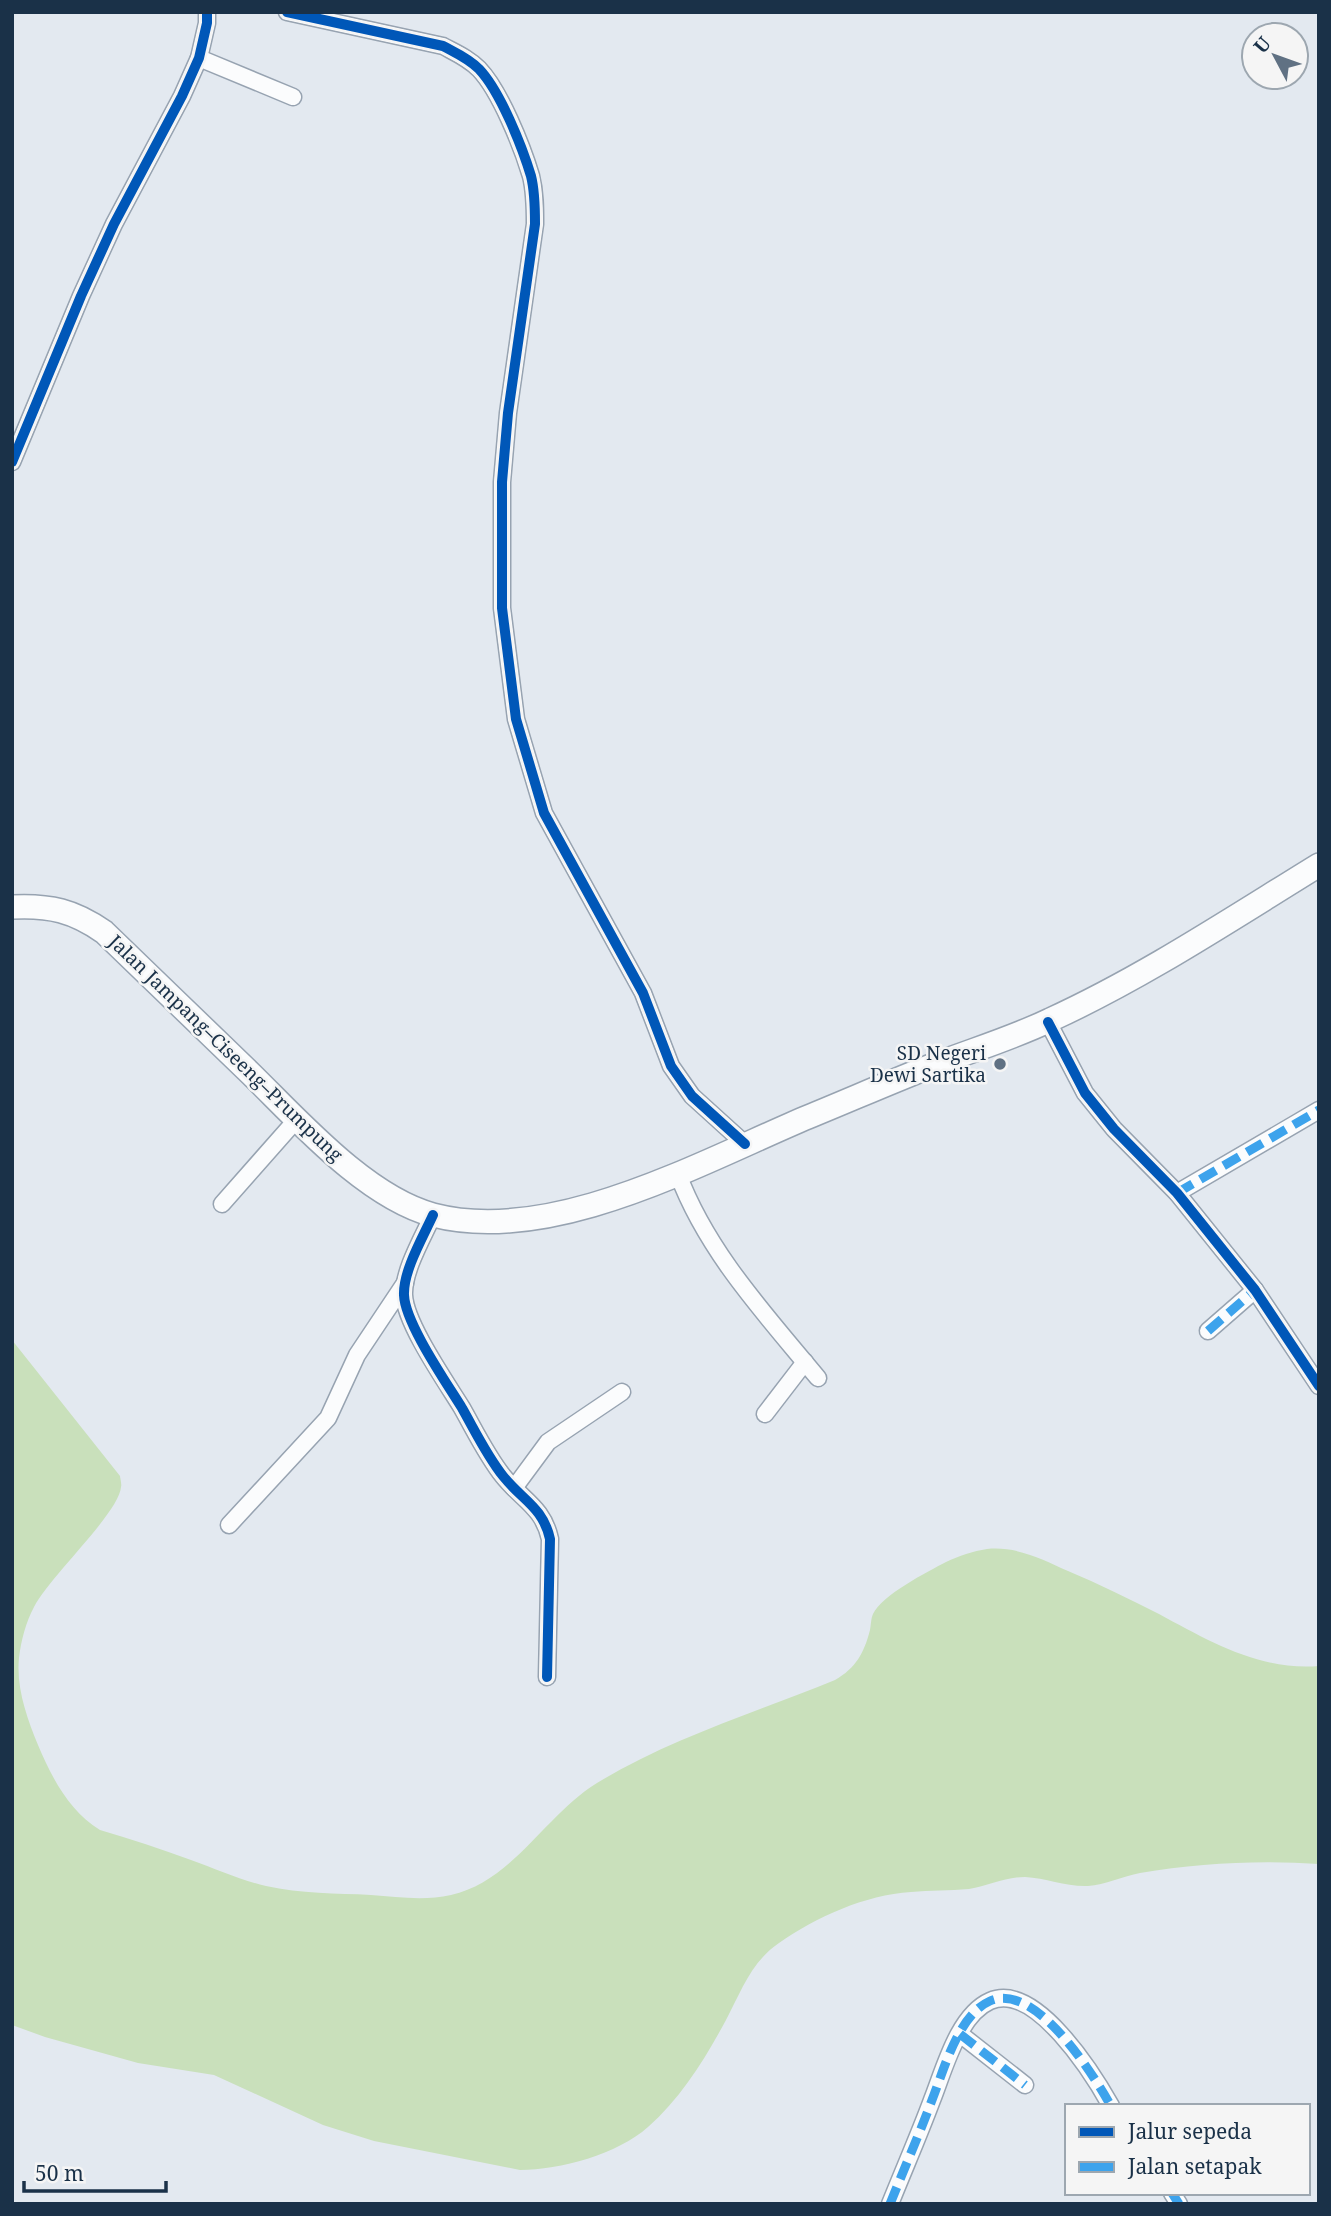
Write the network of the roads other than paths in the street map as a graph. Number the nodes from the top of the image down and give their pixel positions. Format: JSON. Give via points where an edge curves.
{"nodes":[{"id":1,"x":207,"y":12,"type":"edge"},
{"id":2,"x":287,"y":12,"type":"edge"},
{"id":3,"x":199,"y":58,"type":"junction"},
{"id":4,"x":293,"y":97,"type":"dead end"},
{"id":5,"x":12,"y":462,"type":"edge"},
{"id":6,"x":1319,"y":866,"type":"edge"},
{"id":7,"x":12,"y":907,"type":"edge"},
{"id":8,"x":1048,"y":1022,"type":"junction"},
{"id":9,"x":1319,"y":1110,"type":"edge"},
{"id":10,"x":297,"y":1119,"type":"junction"},
{"id":11,"x":745,"y":1144,"type":"junction"},
{"id":12,"x":678,"y":1174,"type":"junction"},
{"id":13,"x":1177,"y":1192,"type":"junction"},
{"id":14,"x":222,"y":1204,"type":"dead end"},
{"id":15,"x":433,"y":1215,"type":"junction"},
{"id":16,"x":404,"y":1283,"type":"junction"},
{"id":17,"x":1255,"y":1290,"type":"junction"},
{"id":18,"x":1208,"y":1331,"type":"dead end"},
{"id":19,"x":805,"y":1362,"type":"junction"},
{"id":20,"x":818,"y":1378,"type":"dead end"},
{"id":21,"x":1319,"y":1386,"type":"edge"},
{"id":22,"x":622,"y":1392,"type":"dead end"},
{"id":23,"x":765,"y":1414,"type":"dead end"},
{"id":24,"x":514,"y":1488,"type":"junction"},
{"id":25,"x":229,"y":1525,"type":"dead end"},
{"id":26,"x":547,"y":1678,"type":"dead end"},
{"id":27,"x":960,"y":2034,"type":"junction"},
{"id":28,"x":1026,"y":2085,"type":"dead end"},
{"id":29,"x":1110,"y":2104,"type":"edge"},
{"id":30,"x":890,"y":2204,"type":"edge"}],
"edges":[{"from":1,"to":3,"type":"street"},
{"from":2,"to":11,"type":"street","via":[[443,46],[465,57],[498,96],[524,156],[535,201],[535,224],[508,413],[500,549],[503,621],[516,719],[544,813],[643,993],[671,1066],[692,1096]]},
{"from":3,"to":4,"type":"street"},
{"from":3,"to":5,"type":"street","via":[[114,224]]},
{"from":6,"to":8,"type":"main road","name":"Jalan Jampang–Ciseeng–Prumpung","via":[[1131,979]]},
{"from":7,"to":10,"type":"main road","name":"Jalan Jampang–Ciseeng–Prumpung","via":[[61,910],[104,932]]},
{"from":8,"to":11,"type":"main road","name":"Jalan Jampang–Ciseeng–Prumpung"},
{"from":8,"to":13,"type":"street","via":[[1099,1111]]},
{"from":9,"to":13,"type":"street"},
{"from":10,"to":14,"type":"street"},
{"from":10,"to":15,"type":"main road","name":"Jalan Jampang–Ciseeng–Prumpung","via":[[369,1181],[399,1201]]},
{"from":11,"to":12,"type":"main road","name":"Jalan Jampang–Ciseeng–Prumpung"},
{"from":12,"to":15,"type":"main road","name":"Jalan Jampang–Ciseeng–Prumpung","via":[[548,1216],[477,1221]]},
{"from":12,"to":19,"type":"street","via":[[724,1261]]},
{"from":13,"to":17,"type":"street"},
{"from":15,"to":16,"type":"street"},
{"from":16,"to":24,"type":"street","via":[[415,1327],[492,1460]]},
{"from":16,"to":25,"type":"street","via":[[357,1355],[328,1418]]},
{"from":17,"to":18,"type":"street"},
{"from":17,"to":21,"type":"street"},
{"from":19,"to":20,"type":"street"},
{"from":19,"to":23,"type":"street"},
{"from":22,"to":24,"type":"street","via":[[548,1442]]},
{"from":24,"to":26,"type":"street","via":[[540,1513],[550,1539]]},
{"from":27,"to":28,"type":"street"},
{"from":27,"to":29,"type":"street","via":[[972,2015],[991,2000],[1008,1997],[1018,2001],[1059,2031]]},
{"from":27,"to":30,"type":"street","via":[[947,2053]]}]}
